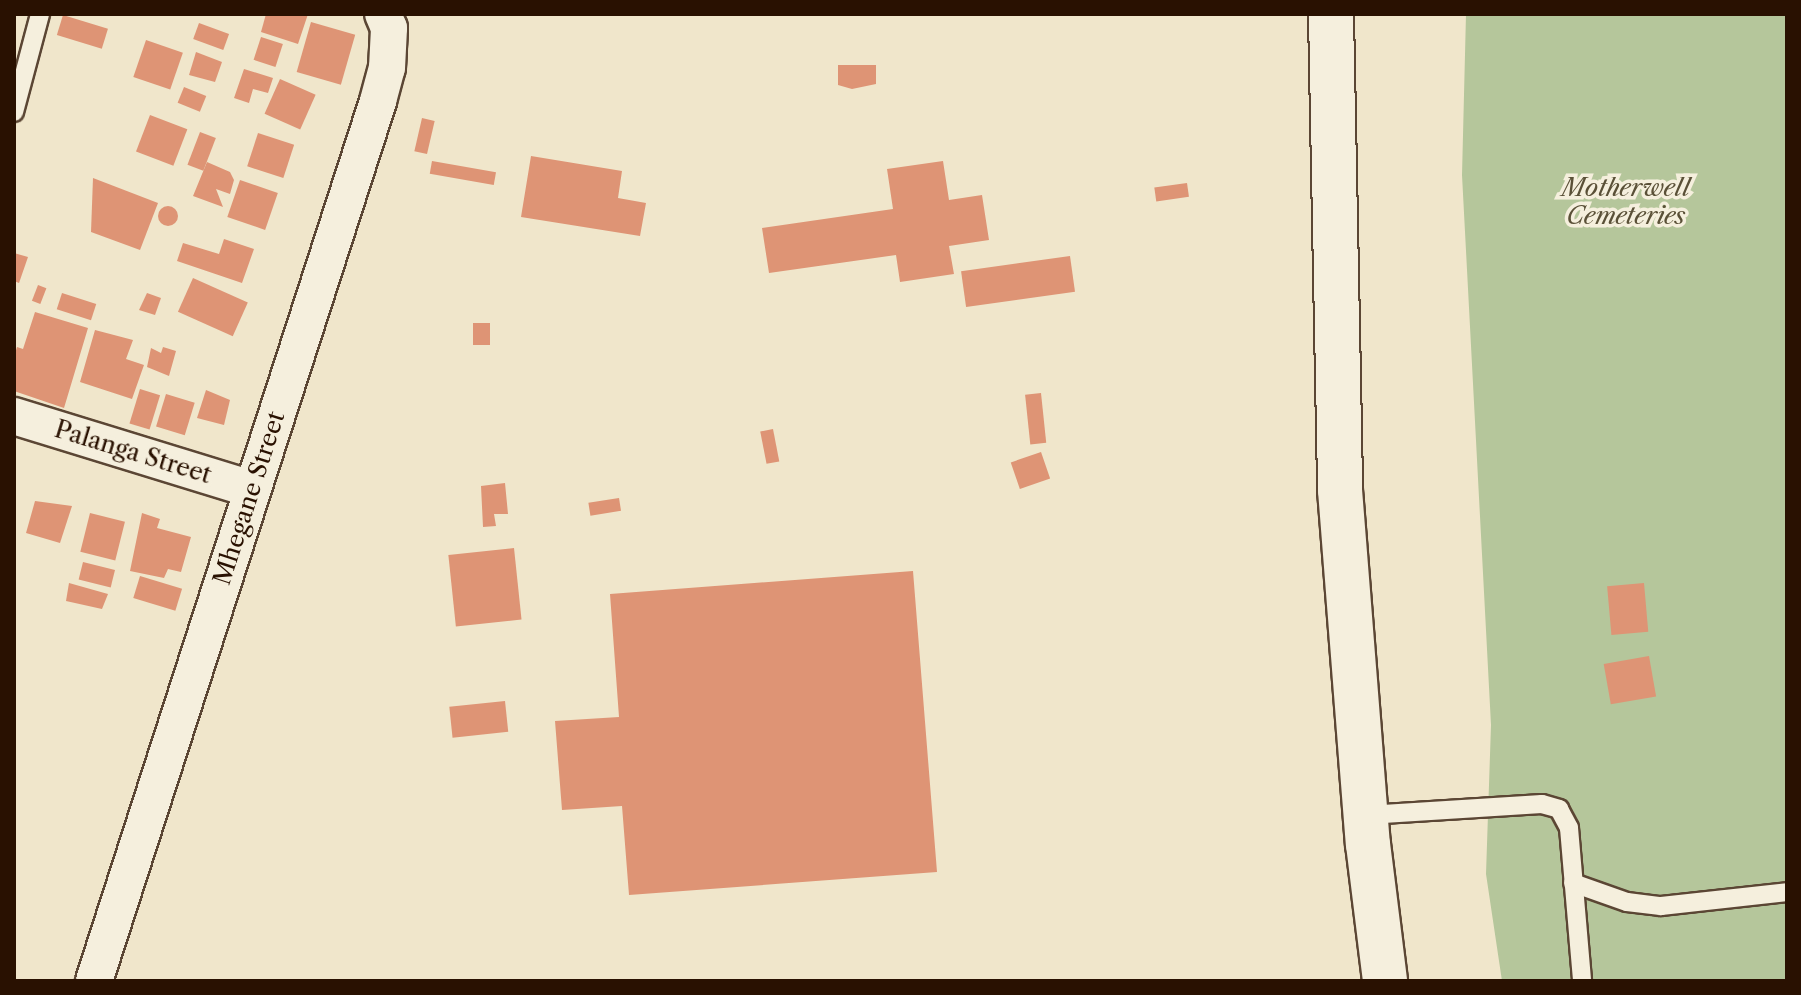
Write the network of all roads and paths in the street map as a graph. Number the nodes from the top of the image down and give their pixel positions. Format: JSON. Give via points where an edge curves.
{"nodes":[{"id":1,"x":40,"y":14,"type":"edge"},
{"id":2,"x":383,"y":14,"type":"edge"},
{"id":3,"x":1331,"y":14,"type":"edge"},
{"id":4,"x":14,"y":112,"type":"edge"},
{"id":5,"x":14,"y":416,"type":"edge"},
{"id":6,"x":252,"y":489,"type":"junction"},
{"id":7,"x":1367,"y":815,"type":"junction"},
{"id":8,"x":1573,"y":883,"type":"junction"},
{"id":9,"x":1787,"y":892,"type":"edge"},
{"id":10,"x":94,"y":981,"type":"edge"},
{"id":11,"x":1385,"y":981,"type":"edge"},
{"id":12,"x":1582,"y":981,"type":"edge"}],
"edges":[{"from":1,"to":4,"type":"lane"},
{"from":2,"to":6,"type":"street","name":"Mhegane Street","via":[[389,28],[387,68]]},
{"from":3,"to":7,"type":"main road","via":[[1340,490]]},
{"from":5,"to":6,"type":"street","name":"Palanga Street"},
{"from":6,"to":10,"type":"street","name":"Mhegane Street"},
{"from":7,"to":8,"type":"lane","via":[[1552,805],[1569,828]]},
{"from":7,"to":11,"type":"main road"},
{"from":8,"to":9,"type":"lane","via":[[1627,902],[1661,906]]},
{"from":8,"to":12,"type":"lane"}]}
